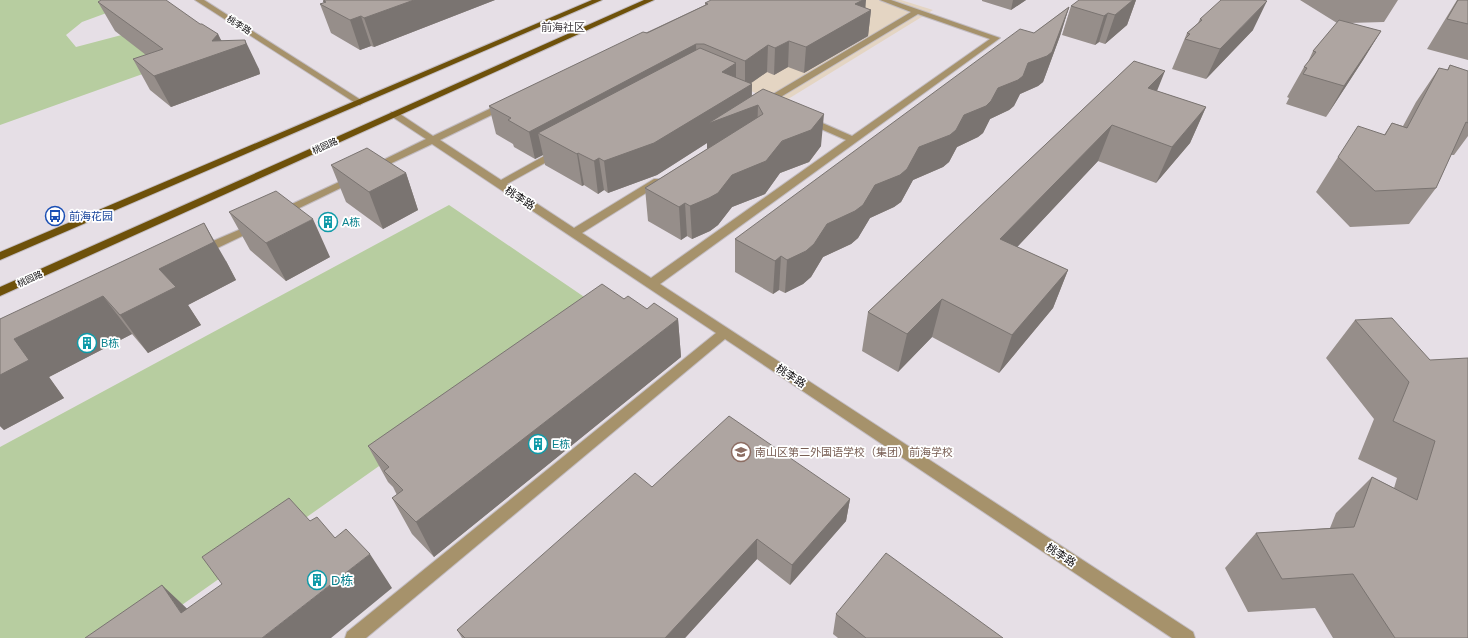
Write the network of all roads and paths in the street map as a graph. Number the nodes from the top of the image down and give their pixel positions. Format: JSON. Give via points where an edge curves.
{"nodes":[{"id":1,"x":199,"y":0,"type":"edge"},
{"id":2,"x":598,"y":0,"type":"edge"},
{"id":3,"x":650,"y":0,"type":"edge"},
{"id":4,"x":884,"y":0,"type":"edge"},
{"id":5,"x":917,"y":11,"type":"junction"},
{"id":6,"x":360,"y":102,"type":"junction"},
{"id":7,"x":511,"y":102,"type":"edge"},
{"id":8,"x":765,"y":104,"type":"edge"},
{"id":9,"x":394,"y":114,"type":"junction"},
{"id":10,"x":797,"y":116,"type":"edge"},
{"id":11,"x":433,"y":140,"type":"junction"},
{"id":12,"x":852,"y":140,"type":"junction"},
{"id":13,"x":569,"y":146,"type":"edge"},
{"id":14,"x":668,"y":174,"type":"edge"},
{"id":15,"x":500,"y":184,"type":"junction"},
{"id":16,"x":574,"y":233,"type":"junction"},
{"id":17,"x":0,"y":256,"type":"edge"},
{"id":18,"x":192,"y":256,"type":"edge"},
{"id":19,"x":651,"y":284,"type":"junction"},
{"id":20,"x":0,"y":292,"type":"edge"},
{"id":21,"x":725,"y":333,"type":"junction"},
{"id":22,"x":353,"y":638,"type":"edge"},
{"id":23,"x":1187,"y":638,"type":"edge"}],
"edges":[{"from":1,"to":6,"type":"street","name":"桃李路"},
{"from":2,"to":6,"type":"main road"},
{"from":3,"to":9,"type":"main road","name":"桃园路"},
{"from":4,"to":5,"type":"street"},
{"from":5,"to":8,"type":"street"},
{"from":5,"to":12,"type":"street","via":[[996,38]]},
{"from":6,"to":17,"type":"main road"},
{"from":7,"to":11,"type":"street"},
{"from":9,"to":11,"type":"street","name":"桃李路"},
{"from":9,"to":20,"type":"main road","name":"桃园路"},
{"from":10,"to":12,"type":"street"},
{"from":11,"to":15,"type":"street","name":"桃李路"},
{"from":11,"to":18,"type":"street"},
{"from":12,"to":19,"type":"street"},
{"from":13,"to":15,"type":"street"},
{"from":14,"to":16,"type":"street"},
{"from":15,"to":16,"type":"street","name":"桃李路"},
{"from":16,"to":19,"type":"street","name":"桃李路"},
{"from":19,"to":21,"type":"street","name":"桃李路"},
{"from":21,"to":22,"type":"street"},
{"from":21,"to":23,"type":"street","name":"桃李路"}]}
